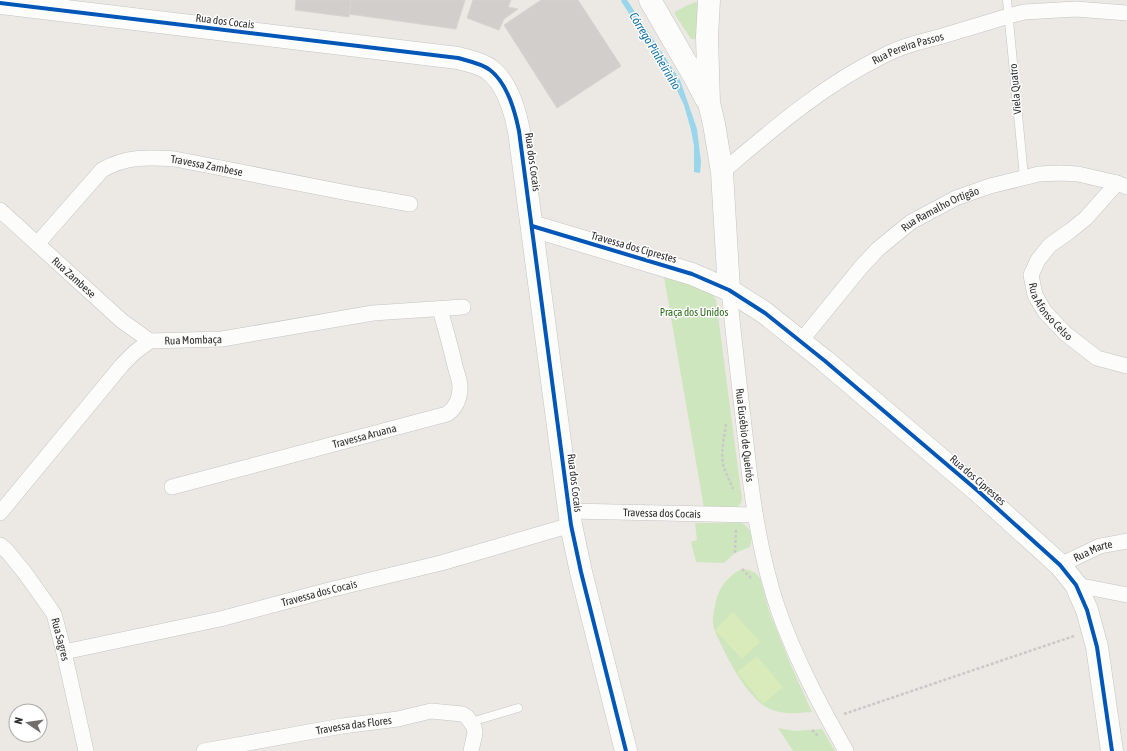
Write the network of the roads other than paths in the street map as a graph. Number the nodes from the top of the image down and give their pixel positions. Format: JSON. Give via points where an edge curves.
{"nodes":[{"id":1,"x":650,"y":0,"type":"edge"},
{"id":2,"x":709,"y":0,"type":"edge"},
{"id":3,"x":1007,"y":0,"type":"edge"},
{"id":4,"x":0,"y":3,"type":"edge"},
{"id":5,"x":1127,"y":13,"type":"edge"},
{"id":6,"x":1008,"y":16,"type":"junction"},
{"id":7,"x":709,"y":103,"type":"junction"},
{"id":8,"x":722,"y":172,"type":"junction"},
{"id":9,"x":1024,"y":177,"type":"junction"},
{"id":10,"x":1122,"y":185,"type":"edge"},
{"id":11,"x":410,"y":204,"type":"dead end"},
{"id":12,"x":0,"y":210,"type":"edge"},
{"id":13,"x":532,"y":226,"type":"junction"},
{"id":14,"x":38,"y":244,"type":"junction"},
{"id":15,"x":729,"y":290,"type":"junction"},
{"id":16,"x":462,"y":307,"type":"dead end"},
{"id":17,"x":440,"y":309,"type":"junction"},
{"id":18,"x":150,"y":341,"type":"junction"},
{"id":19,"x":800,"y":342,"type":"junction"},
{"id":20,"x":1127,"y":366,"type":"edge"},
{"id":21,"x":172,"y":487,"type":"dead end"},
{"id":22,"x":0,"y":513,"type":"edge"},
{"id":23,"x":755,"y":516,"type":"junction"},
{"id":24,"x":570,"y":518,"type":"junction"},
{"id":25,"x":1127,"y":541,"type":"edge"},
{"id":26,"x":0,"y":545,"type":"edge"},
{"id":27,"x":1060,"y":565,"type":"junction"},
{"id":28,"x":1076,"y":585,"type":"junction"},
{"id":29,"x":1127,"y":596,"type":"edge"},
{"id":30,"x":64,"y":652,"type":"junction"},
{"id":31,"x":518,"y":708,"type":"dead end"},
{"id":32,"x":471,"y":722,"type":"junction"},
{"id":33,"x":86,"y":751,"type":"edge"},
{"id":34,"x":204,"y":751,"type":"edge"},
{"id":35,"x":471,"y":751,"type":"edge"},
{"id":36,"x":626,"y":751,"type":"edge"},
{"id":37,"x":846,"y":751,"type":"edge"},
{"id":38,"x":1112,"y":751,"type":"edge"}],
"edges":[{"from":1,"to":7,"type":"street","name":"Rua Eusébio de Queirós"},
{"from":2,"to":7,"type":"street","name":"Rua Eusébio de Queirós"},
{"from":3,"to":6,"type":"lane","name":"Viela Quatro"},
{"from":4,"to":13,"type":"street","name":"Rua dos Cocais","via":[[440,55],[475,62],[489,69],[498,78],[516,115]]},
{"from":5,"to":6,"type":"street","name":"Rua Pereira Passos","via":[[1076,9],[1024,12]]},
{"from":6,"to":8,"type":"street","name":"Rua Pereira Passos","via":[[908,46],[856,70],[816,97]]},
{"from":6,"to":9,"type":"lane","name":"Viela Quatro"},
{"from":7,"to":8,"type":"street","name":"Rua Eusébio de Queirós"},
{"from":8,"to":15,"type":"street","name":"Rua Eusébio de Queirós"},
{"from":9,"to":10,"type":"street","name":"Rua Ramalho Ortigão","via":[[1039,174],[1078,174]]},
{"from":9,"to":19,"type":"street","name":"Rua Ramalho Ortigão","via":[[956,198],[912,222],[867,260]]},
{"from":10,"to":20,"type":"street","name":"Rua Afonso Celso","via":[[1086,218],[1050,245],[1038,260],[1031,275],[1035,295],[1045,312],[1066,334],[1097,358]]},
{"from":11,"to":14,"type":"street","name":"Travessa Zambese","via":[[176,159],[140,157],[110,165],[102,170]]},
{"from":12,"to":14,"type":"street","name":"Rua Zambese"},
{"from":13,"to":15,"type":"street","name":"Travessa dos Ciprestes","via":[[692,274]]},
{"from":13,"to":24,"type":"street","name":"Rua dos Cocais"},
{"from":14,"to":18,"type":"street","name":"Rua Zambese","via":[[122,320]]},
{"from":15,"to":19,"type":"street","name":"Rua dos Ciprestes"},
{"from":15,"to":23,"type":"street","name":"Rua Eusébio de Queirós"},
{"from":16,"to":17,"type":"street","name":"Rua Mombaça"},
{"from":17,"to":18,"type":"street","name":"Rua Mombaça","via":[[373,313],[222,339]]},
{"from":17,"to":21,"type":"street","name":"Travessa Aruana","via":[[460,385],[457,403],[447,414]]},
{"from":18,"to":22,"type":"street","name":"Rua Mombaça","via":[[122,365]]},
{"from":19,"to":27,"type":"street","name":"Rua dos Ciprestes","via":[[978,491]]},
{"from":23,"to":24,"type":"street","name":"Travessa dos Cocais"},
{"from":23,"to":37,"type":"street","name":"Rua Eusébio de Queirós","via":[[778,608],[799,661]]},
{"from":24,"to":30,"type":"street","name":"Travessa dos Cocais","via":[[441,563],[220,619]]},
{"from":24,"to":36,"type":"street","name":"Rua dos Cocais"},
{"from":25,"to":27,"type":"street","name":"Rua Marte","via":[[1100,546]]},
{"from":26,"to":30,"type":"street","name":"Rua Sagres","via":[[25,573],[54,614]]},
{"from":27,"to":28,"type":"street","name":"Rua dos Ciprestes"},
{"from":28,"to":29,"type":"street"},
{"from":28,"to":38,"type":"street","name":"Rua dos Ciprestes","via":[[1087,610],[1097,647]]},
{"from":30,"to":33,"type":"street","name":"Rua Sagres"},
{"from":31,"to":32,"type":"lane"},
{"from":32,"to":34,"type":"street","name":"Travessa das Flores","via":[[462,714],[431,711],[398,719],[342,726]]},
{"from":32,"to":35,"type":"street","via":[[475,733]]}]}
